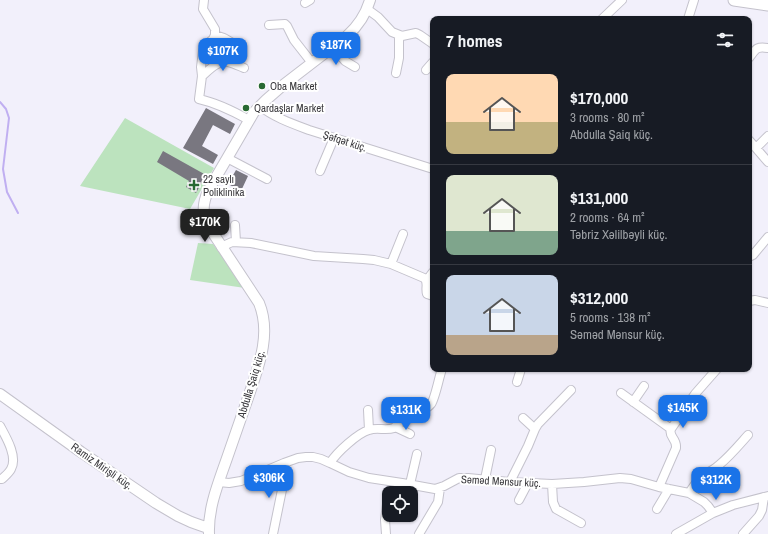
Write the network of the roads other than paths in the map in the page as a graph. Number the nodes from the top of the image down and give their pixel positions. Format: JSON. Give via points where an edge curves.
{"nodes":[{"id":1,"x":204,"y":0,"type":"edge"},
{"id":2,"x":622,"y":0,"type":"edge"},
{"id":3,"x":694,"y":0,"type":"edge"},
{"id":4,"x":734,"y":0,"type":"edge"},
{"id":5,"x":368,"y":4,"type":"edge"},
{"id":6,"x":768,"y":5,"type":"edge"},
{"id":7,"x":605,"y":16,"type":"edge"},
{"id":8,"x":689,"y":16,"type":"edge"},
{"id":9,"x":269,"y":24,"type":"dead end"},
{"id":10,"x":215,"y":35,"type":"junction"},
{"id":11,"x":399,"y":36,"type":"junction"},
{"id":12,"x":430,"y":42,"type":"edge"},
{"id":13,"x":236,"y":45,"type":"dead end"},
{"id":14,"x":333,"y":47,"type":"junction"},
{"id":15,"x":768,"y":48,"type":"edge"},
{"id":16,"x":752,"y":54,"type":"edge"},
{"id":17,"x":312,"y":63,"type":"junction"},
{"id":18,"x":430,"y":65,"type":"edge"},
{"id":19,"x":355,"y":67,"type":"dead end"},
{"id":20,"x":244,"y":68,"type":"dead end"},
{"id":21,"x":426,"y":70,"type":"dead end"},
{"id":22,"x":396,"y":73,"type":"dead end"},
{"id":23,"x":202,"y":76,"type":"junction"},
{"id":24,"x":260,"y":106,"type":"junction"},
{"id":25,"x":249,"y":120,"type":"junction"},
{"id":26,"x":768,"y":136,"type":"edge"},
{"id":27,"x":334,"y":138,"type":"junction"},
{"id":28,"x":752,"y":143,"type":"edge"},
{"id":29,"x":756,"y":148,"type":"junction"},
{"id":30,"x":227,"y":158,"type":"junction"},
{"id":31,"x":768,"y":162,"type":"edge"},
{"id":32,"x":430,"y":168,"type":"edge"},
{"id":33,"x":320,"y":171,"type":"dead end"},
{"id":34,"x":267,"y":179,"type":"dead end"},
{"id":35,"x":235,"y":225,"type":"dead end"},
{"id":36,"x":403,"y":234,"type":"dead end"},
{"id":37,"x":768,"y":237,"type":"edge"},
{"id":38,"x":236,"y":242,"type":"junction"},
{"id":39,"x":221,"y":247,"type":"junction"},
{"id":40,"x":752,"y":256,"type":"edge"},
{"id":41,"x":391,"y":264,"type":"junction"},
{"id":42,"x":430,"y":276,"type":"edge"},
{"id":43,"x":426,"y":280,"type":"junction"},
{"id":44,"x":430,"y":295,"type":"edge"},
{"id":45,"x":752,"y":300,"type":"edge"},
{"id":46,"x":768,"y":303,"type":"edge"},
{"id":47,"x":441,"y":372,"type":"edge"},
{"id":48,"x":520,"y":372,"type":"edge"},
{"id":49,"x":714,"y":372,"type":"edge"},
{"id":50,"x":517,"y":382,"type":"dead end"},
{"id":51,"x":644,"y":386,"type":"dead end"},
{"id":52,"x":571,"y":390,"type":"dead end"},
{"id":53,"x":620,"y":393,"type":"dead end"},
{"id":54,"x":0,"y":394,"type":"edge"},
{"id":55,"x":633,"y":402,"type":"junction"},
{"id":56,"x":368,"y":410,"type":"dead end"},
{"id":57,"x":522,"y":418,"type":"dead end"},
{"id":58,"x":0,"y":426,"type":"edge"},
{"id":59,"x":395,"y":427,"type":"junction"},
{"id":60,"x":535,"y":429,"type":"junction"},
{"id":61,"x":671,"y":429,"type":"junction"},
{"id":62,"x":369,"y":430,"type":"junction"},
{"id":63,"x":410,"y":434,"type":"dead end"},
{"id":64,"x":748,"y":435,"type":"dead end"},
{"id":65,"x":491,"y":450,"type":"dead end"},
{"id":66,"x":417,"y":454,"type":"dead end"},
{"id":67,"x":284,"y":463,"type":"junction"},
{"id":68,"x":330,"y":463,"type":"junction"},
{"id":69,"x":485,"y":479,"type":"junction"},
{"id":70,"x":1,"y":481,"type":"edge"},
{"id":71,"x":219,"y":482,"type":"junction"},
{"id":72,"x":510,"y":482,"type":"junction"},
{"id":73,"x":528,"y":483,"type":"junction"},
{"id":74,"x":410,"y":484,"type":"junction"},
{"id":75,"x":552,"y":484,"type":"junction"},
{"id":76,"x":659,"y":487,"type":"junction"},
{"id":77,"x":440,"y":488,"type":"junction"},
{"id":78,"x":669,"y":489,"type":"junction"},
{"id":79,"x":690,"y":493,"type":"junction"},
{"id":80,"x":766,"y":496,"type":"edge"},
{"id":81,"x":519,"y":500,"type":"dead end"},
{"id":82,"x":657,"y":509,"type":"dead end"},
{"id":83,"x":713,"y":513,"type":"junction"},
{"id":84,"x":765,"y":513,"type":"edge"},
{"id":85,"x":385,"y":522,"type":"edge"},
{"id":86,"x":581,"y":523,"type":"dead end"},
{"id":87,"x":208,"y":531,"type":"edge"},
{"id":88,"x":273,"y":534,"type":"edge"},
{"id":89,"x":386,"y":534,"type":"edge"},
{"id":90,"x":419,"y":534,"type":"edge"},
{"id":91,"x":676,"y":534,"type":"edge"},
{"id":92,"x":744,"y":534,"type":"edge"}],
"edges":[{"from":1,"to":10,"type":"street","via":[[203,9]]},
{"from":2,"to":7,"type":"street"},
{"from":3,"to":8,"type":"street"},
{"from":4,"to":6,"type":"main road"},
{"from":5,"to":11,"type":"street","via":[[392,32]]},
{"from":5,"to":14,"type":"street","name":"Abdulla Şaiq küç.","via":[[354,30]]},
{"from":9,"to":17,"type":"street","via":[[285,24]]},
{"from":10,"to":13,"type":"street"},
{"from":10,"to":23,"type":"street","via":[[203,51]]},
{"from":11,"to":12,"type":"street","via":[[416,33]]},
{"from":11,"to":22,"type":"street"},
{"from":14,"to":17,"type":"street","name":"Abdulla Şaiq küç."},
{"from":14,"to":19,"type":"street","via":[[345,61]]},
{"from":15,"to":16,"type":"street","via":[[757,48]]},
{"from":17,"to":24,"type":"street","name":"Abdulla Şaiq küç."},
{"from":18,"to":21,"type":"street"},
{"from":20,"to":23,"type":"street","via":[[221,62]]},
{"from":23,"to":25,"type":"street","via":[[199,99],[212,102]]},
{"from":24,"to":25,"type":"street","name":"Abdulla Şaiq küç."},
{"from":24,"to":27,"type":"street","name":"Şəfqət küç.","via":[[297,125]]},
{"from":25,"to":30,"type":"street","name":"Abdulla Şaiq küç."},
{"from":26,"to":29,"type":"street"},
{"from":27,"to":32,"type":"street","name":"Şəfqət küç."},
{"from":27,"to":33,"type":"street"},
{"from":28,"to":29,"type":"street"},
{"from":29,"to":31,"type":"street"},
{"from":30,"to":34,"type":"street"},
{"from":30,"to":39,"type":"street","name":"Abdulla Şaiq küç.","via":[[208,191],[203,206],[207,224]]},
{"from":35,"to":38,"type":"street"},
{"from":36,"to":41,"type":"street"},
{"from":37,"to":40,"type":"street"},
{"from":38,"to":39,"type":"street"},
{"from":38,"to":41,"type":"street","via":[[314,256],[364,259]]},
{"from":39,"to":71,"type":"street","name":"Abdulla Şaiq küç.","via":[[259,303],[265,332],[255,378]]},
{"from":41,"to":43,"type":"street"},
{"from":42,"to":43,"type":"street"},
{"from":43,"to":44,"type":"street","via":[[426,291]]},
{"from":45,"to":46,"type":"street"},
{"from":47,"to":59,"type":"street","via":[[432,403],[426,408],[407,413]]},
{"from":48,"to":50,"type":"street"},
{"from":49,"to":61,"type":"street","via":[[695,394]]},
{"from":51,"to":55,"type":"street"},
{"from":52,"to":60,"type":"street"},
{"from":53,"to":55,"type":"street"},
{"from":54,"to":87,"type":"street","name":"Ramiz Mirişli küç.","via":[[156,503]]},
{"from":55,"to":61,"type":"street"},
{"from":56,"to":62,"type":"street"},
{"from":57,"to":60,"type":"street"},
{"from":58,"to":70,"type":"street","via":[[13,459],[11,469]]},
{"from":59,"to":62,"type":"street"},
{"from":59,"to":63,"type":"street"},
{"from":60,"to":72,"type":"street"},
{"from":61,"to":76,"type":"street","via":[[670,434],[676,441],[676,448]]},
{"from":62,"to":68,"type":"street","via":[[350,442]]},
{"from":64,"to":79,"type":"street","via":[[725,461],[699,479]]},
{"from":65,"to":69,"type":"street"},
{"from":66,"to":74,"type":"street"},
{"from":67,"to":68,"type":"street","via":[[306,457]]},
{"from":67,"to":71,"type":"street","via":[[241,481]]},
{"from":67,"to":88,"type":"street","via":[[285,475]]},
{"from":68,"to":74,"type":"street","via":[[369,478]]},
{"from":69,"to":72,"type":"street","name":"Səməd Mənsur küç."},
{"from":69,"to":77,"type":"street","name":"Səməd Mənsur küç.","via":[[459,478]]},
{"from":71,"to":87,"type":"street","name":"Abdulla Şaiq küç.","via":[[210,511]]},
{"from":72,"to":73,"type":"street","name":"Səməd Mənsur küç."},
{"from":73,"to":75,"type":"street","name":"Səməd Mənsur küç."},
{"from":73,"to":81,"type":"street"},
{"from":74,"to":77,"type":"street"},
{"from":75,"to":76,"type":"street","name":"Səməd Mənsur küç.","via":[[620,478]]},
{"from":75,"to":86,"type":"street","via":[[556,509]]},
{"from":76,"to":78,"type":"street","name":"Səməd Mənsur küç."},
{"from":77,"to":90,"type":"street","via":[[438,502]]},
{"from":78,"to":79,"type":"street","name":"Səməd Mənsur küç."},
{"from":78,"to":82,"type":"street"},
{"from":79,"to":83,"type":"street","name":"Səməd Mənsur küç.","via":[[704,502]]},
{"from":80,"to":83,"type":"street"},
{"from":80,"to":84,"type":"street"},
{"from":83,"to":91,"type":"street"},
{"from":84,"to":92,"type":"street","via":[[759,516]]},
{"from":85,"to":89,"type":"street"}]}
